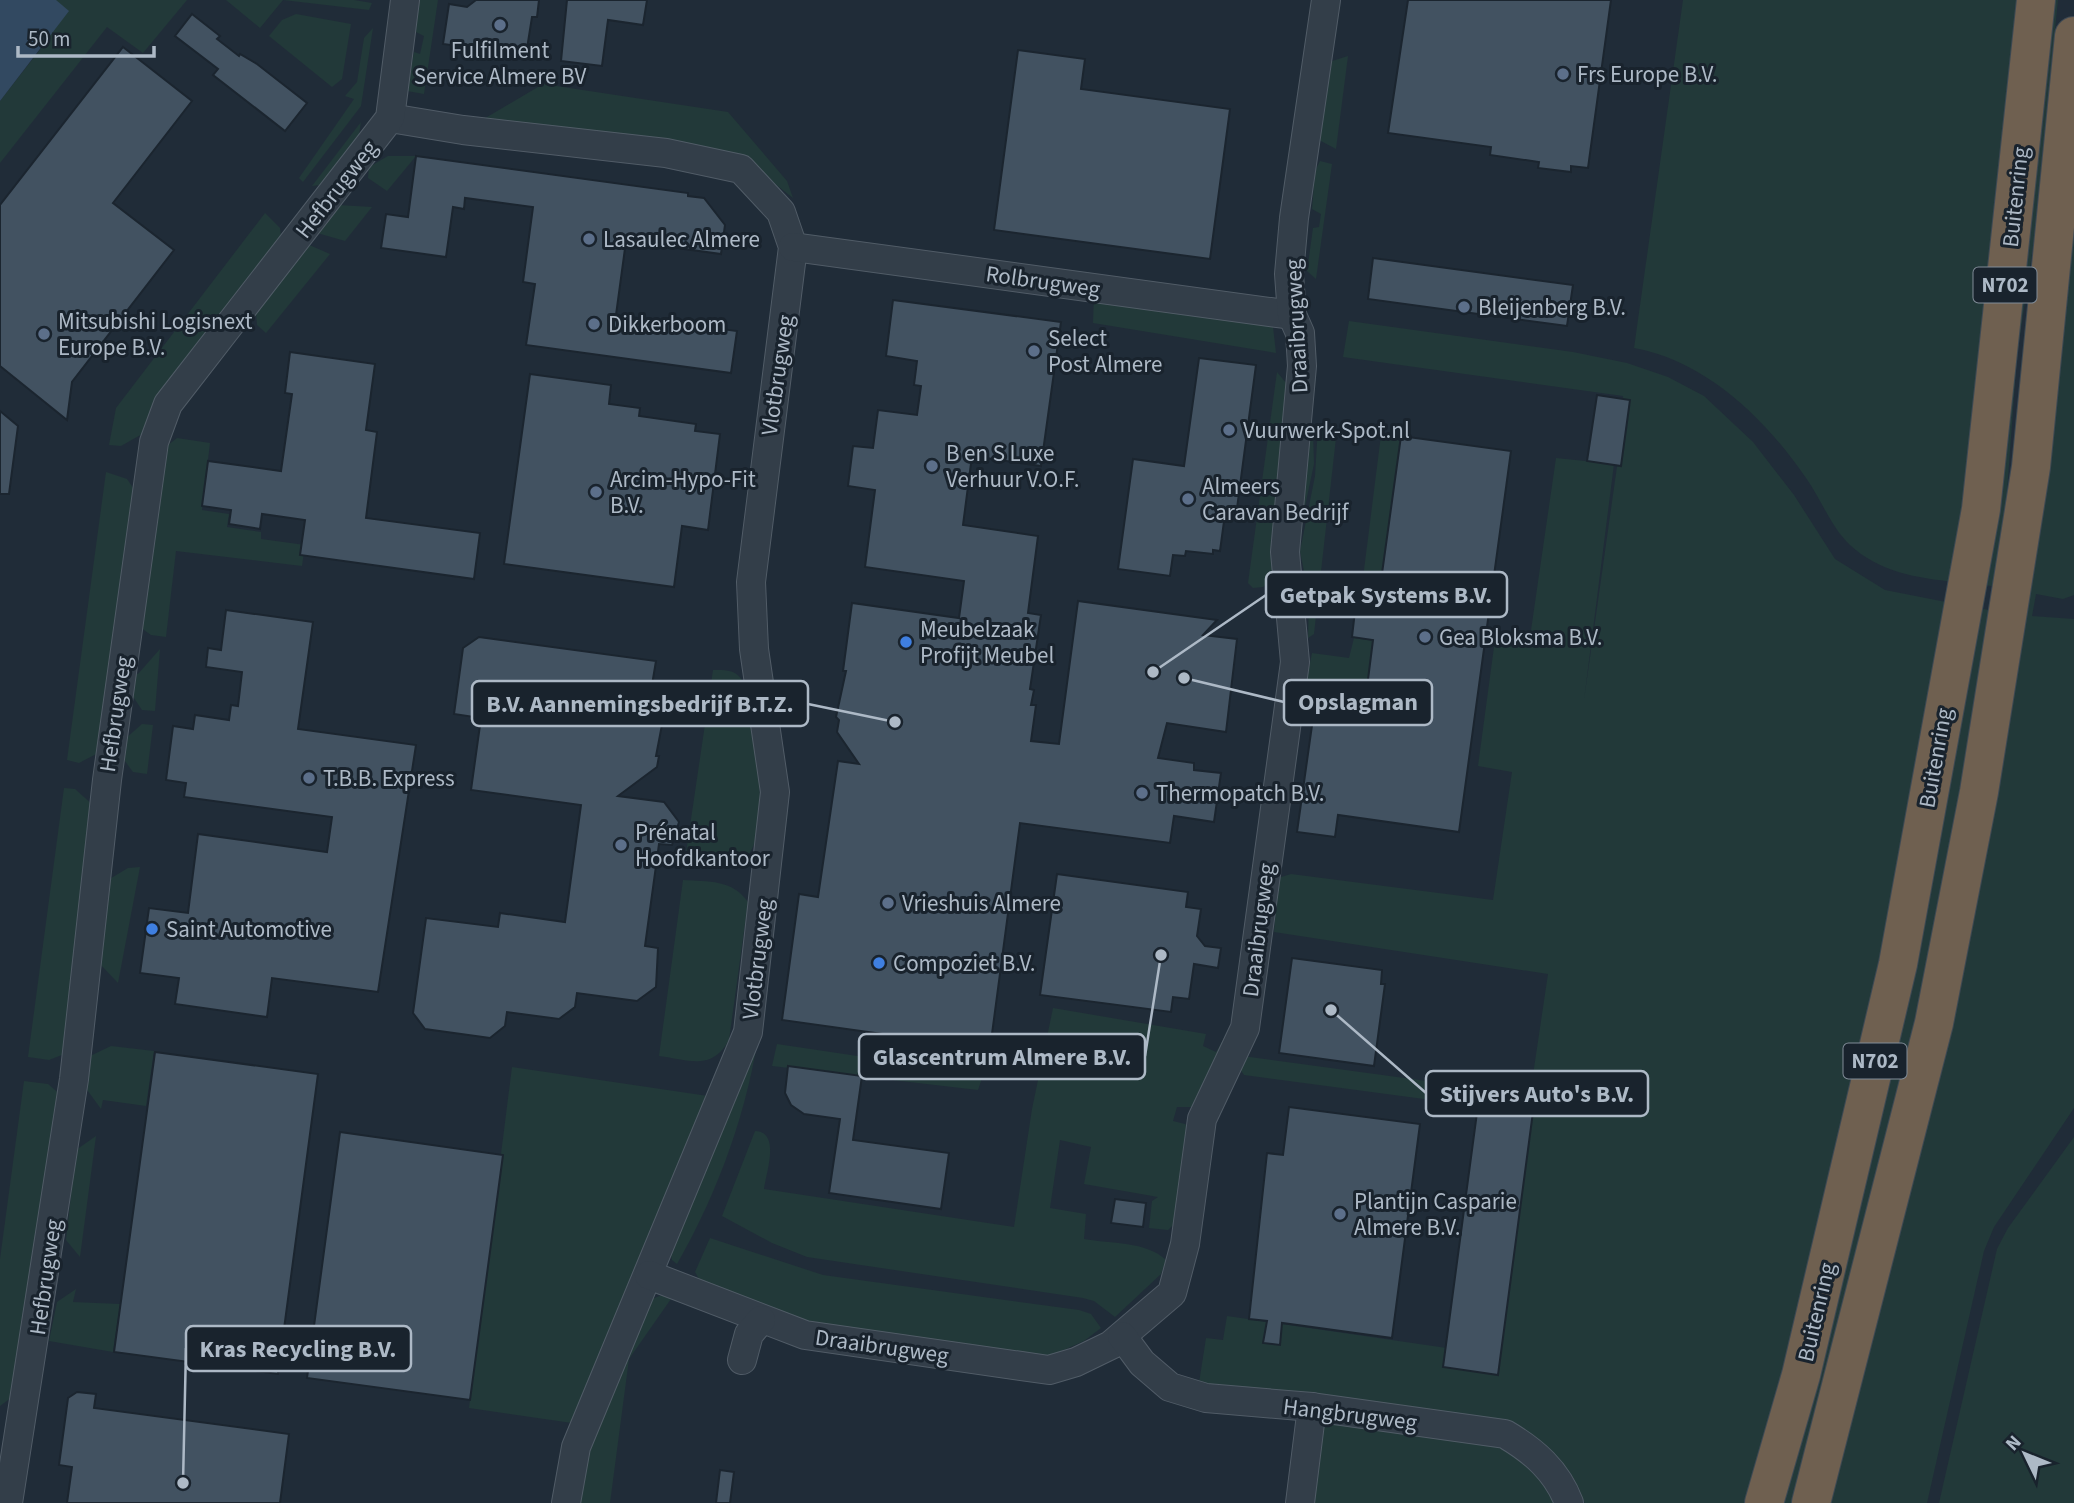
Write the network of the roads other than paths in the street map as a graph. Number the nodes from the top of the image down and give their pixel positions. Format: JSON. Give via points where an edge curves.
{"nodes":[{"id":1,"x":405,"y":0,"type":"edge"},
{"id":2,"x":1325,"y":0,"type":"edge"},
{"id":3,"x":2036,"y":0,"type":"edge"},
{"id":4,"x":2074,"y":36,"type":"edge"},
{"id":5,"x":390,"y":118,"type":"junction"},
{"id":6,"x":793,"y":247,"type":"junction"},
{"id":7,"x":1292,"y":315,"type":"junction"},
{"id":8,"x":649,"y":1275,"type":"junction"},
{"id":9,"x":761,"y":1320,"type":"junction"},
{"id":10,"x":1122,"y":1336,"type":"junction"},
{"id":11,"x":742,"y":1360,"type":"dead end"},
{"id":12,"x":1312,"y":1407,"type":"junction"},
{"id":13,"x":11,"y":1422,"type":"edge"},
{"id":14,"x":8,"y":1503,"type":"edge"},
{"id":15,"x":566,"y":1503,"type":"edge"},
{"id":16,"x":1300,"y":1503,"type":"edge"},
{"id":17,"x":1569,"y":1503,"type":"edge"},
{"id":18,"x":1764,"y":1503,"type":"edge"},
{"id":19,"x":1811,"y":1503,"type":"edge"}],
"edges":[{"from":1,"to":5,"type":"street","name":"Hefbrugweg"},
{"from":2,"to":7,"type":"street","name":"Draaibrugweg","via":[[1294,218],[1289,274]]},
{"from":3,"to":18,"type":"highway","name":"Buitenring","number":"N702","via":[[1980,509],[1898,964],[1801,1375]]},
{"from":4,"to":19,"type":"highway","name":"Buitenring","number":"N702","via":[[2031,467],[1979,792],[1934,1023]]},
{"from":5,"to":6,"type":"street","name":"Vlotbrugweg","via":[[666,153],[741,169],[781,212]]},
{"from":5,"to":13,"type":"street","name":"Hefbrugweg","via":[[168,404],[154,442],[107,780],[74,1079]]},
{"from":6,"to":7,"type":"street","name":"Rolbrugweg"},
{"from":6,"to":8,"type":"street","name":"Vlotbrugweg","via":[[751,582],[754,649],[775,792],[748,1032]]},
{"from":7,"to":10,"type":"street","name":"Draaibrugweg","via":[[1300,333],[1302,366],[1285,552],[1295,662],[1251,992],[1242,1035],[1202,1119],[1183,1256],[1172,1293]]},
{"from":8,"to":9,"type":"street","name":"Draaibrugweg"},
{"from":8,"to":15,"type":"street","name":"Vlotbrugweg","via":[[576,1447]]},
{"from":9,"to":10,"type":"street","name":"Draaibrugweg","via":[[805,1335],[1049,1370],[1076,1362]]},
{"from":9,"to":11,"type":"street","via":[[749,1334]]},
{"from":10,"to":12,"type":"street","name":"Hangbrugweg","via":[[1142,1363],[1170,1387],[1206,1398]]},
{"from":12,"to":16,"type":"street"},
{"from":12,"to":17,"type":"street","name":"Hangbrugweg","via":[[1505,1434],[1528,1447],[1557,1477]]},
{"from":13,"to":14,"type":"street","name":"Hefbrugweg"}]}
